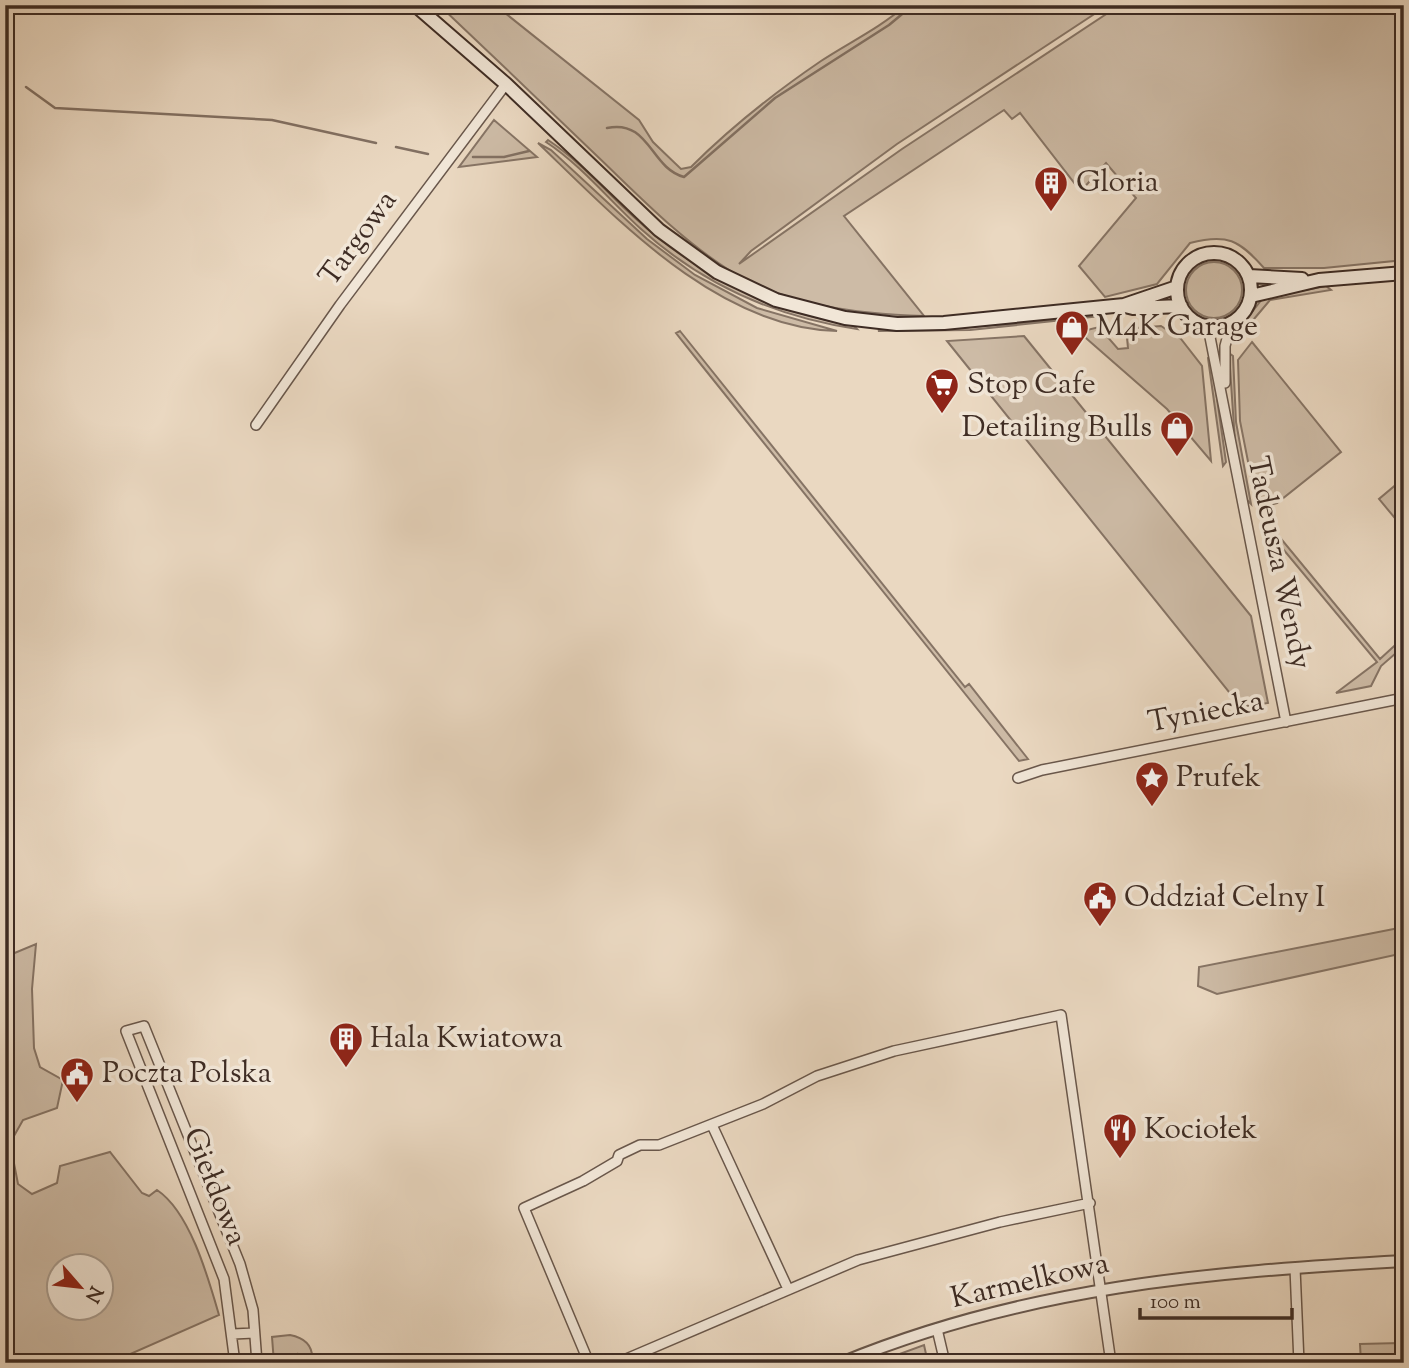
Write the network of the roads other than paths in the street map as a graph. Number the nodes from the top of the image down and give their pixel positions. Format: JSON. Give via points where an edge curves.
{"nodes":[{"id":1,"x":415,"y":5,"type":"edge"},
{"id":2,"x":506,"y":84,"type":"junction"},
{"id":3,"x":1404,"y":273,"type":"edge"},
{"id":4,"x":1249,"y":276,"type":"junction"},
{"id":5,"x":1319,"y":281,"type":"junction"},
{"id":6,"x":1177,"y":287,"type":"junction"},
{"id":7,"x":1251,"y":296,"type":"junction"},
{"id":8,"x":1124,"y":306,"type":"junction"},
{"id":9,"x":1181,"y":306,"type":"junction"},
{"id":10,"x":1231,"y":324,"type":"junction"},
{"id":11,"x":1208,"y":327,"type":"junction"},
{"id":12,"x":1225,"y":413,"type":"junction"},
{"id":13,"x":256,"y":425,"type":"dead end"},
{"id":14,"x":1404,"y":698,"type":"edge"},
{"id":15,"x":1286,"y":722,"type":"junction"},
{"id":16,"x":1018,"y":778,"type":"dead end"},
{"id":17,"x":712,"y":1125,"type":"junction"},
{"id":18,"x":187,"y":1134,"type":"junction"},
{"id":19,"x":170,"y":1142,"type":"junction"},
{"id":20,"x":203,"y":1172,"type":"junction"},
{"id":21,"x":186,"y":1180,"type":"junction"},
{"id":22,"x":1090,"y":1203,"type":"junction"},
{"id":23,"x":1404,"y":1261,"type":"edge"},
{"id":24,"x":1295,"y":1268,"type":"junction"},
{"id":25,"x":1100,"y":1288,"type":"junction"},
{"id":26,"x":788,"y":1289,"type":"junction"},
{"id":27,"x":936,"y":1329,"type":"junction"},
{"id":28,"x":254,"y":1333,"type":"junction"},
{"id":29,"x":233,"y":1334,"type":"junction"},
{"id":30,"x":235,"y":1363,"type":"edge"},
{"id":31,"x":257,"y":1363,"type":"edge"},
{"id":32,"x":589,"y":1363,"type":"edge"},
{"id":33,"x":617,"y":1363,"type":"edge"},
{"id":34,"x":841,"y":1363,"type":"edge"},
{"id":35,"x":945,"y":1363,"type":"edge"},
{"id":36,"x":1111,"y":1363,"type":"edge"},
{"id":37,"x":1300,"y":1363,"type":"edge"}],
"edges":[{"from":1,"to":2,"type":"main road"},
{"from":2,"to":8,"type":"main road","via":[[678,246],[776,300],[845,318],[897,324]]},
{"from":2,"to":13,"type":"street","name":"Targowa"},
{"from":3,"to":5,"type":"main road"},
{"from":4,"to":5,"type":"main road"},
{"from":4,"to":6,"type":"main road","via":[[1236,260],[1209,254],[1190,262]]},
{"from":4,"to":7,"type":"main road"},
{"from":5,"to":7,"type":"main road"},
{"from":6,"to":8,"type":"main road"},
{"from":6,"to":9,"type":"main road"},
{"from":7,"to":10,"type":"main road","via":[[1244,312]]},
{"from":8,"to":9,"type":"main road"},
{"from":9,"to":11,"type":"main road","via":[[1195,322]]},
{"from":10,"to":11,"type":"main road"},
{"from":10,"to":12,"type":"street","name":"Tadeusza Wendy","via":[[1225,346]]},
{"from":11,"to":12,"type":"street","name":"Tadeusza Wendy"},
{"from":12,"to":15,"type":"street","name":"Tadeusza Wendy"},
{"from":14,"to":15,"type":"street","name":"Tyniecka"},
{"from":15,"to":16,"type":"street","name":"Tyniecka"},
{"from":17,"to":22,"type":"street","via":[[817,1076],[894,1051],[1062,1015]]},
{"from":17,"to":26,"type":"street"},
{"from":17,"to":32,"type":"street","via":[[659,1145],[640,1145],[583,1181],[524,1208]]},
{"from":18,"to":19,"type":"street"},
{"from":18,"to":19,"type":"street","name":"Giełdowa","via":[[144,1026],[127,1031]]},
{"from":18,"to":20,"type":"street","name":"Giełdowa"},
{"from":19,"to":21,"type":"street","name":"Giełdowa"},
{"from":20,"to":21,"type":"street"},
{"from":20,"to":28,"type":"street","name":"Giełdowa","via":[[240,1264]]},
{"from":21,"to":29,"type":"street","name":"Giełdowa","via":[[224,1279]]},
{"from":22,"to":25,"type":"street"},
{"from":22,"to":26,"type":"street","via":[[915,1243]]},
{"from":23,"to":24,"type":"street","name":"Karmelkowa"},
{"from":24,"to":25,"type":"street","name":"Karmelkowa"},
{"from":24,"to":37,"type":"street"},
{"from":25,"to":27,"type":"street","name":"Karmelkowa"},
{"from":25,"to":36,"type":"street"},
{"from":26,"to":33,"type":"street"},
{"from":27,"to":34,"type":"street","name":"Karmelkowa"},
{"from":27,"to":35,"type":"street"},
{"from":28,"to":29,"type":"street"},
{"from":28,"to":31,"type":"street","name":"Giełdowa"},
{"from":29,"to":30,"type":"street","name":"Giełdowa"}]}
